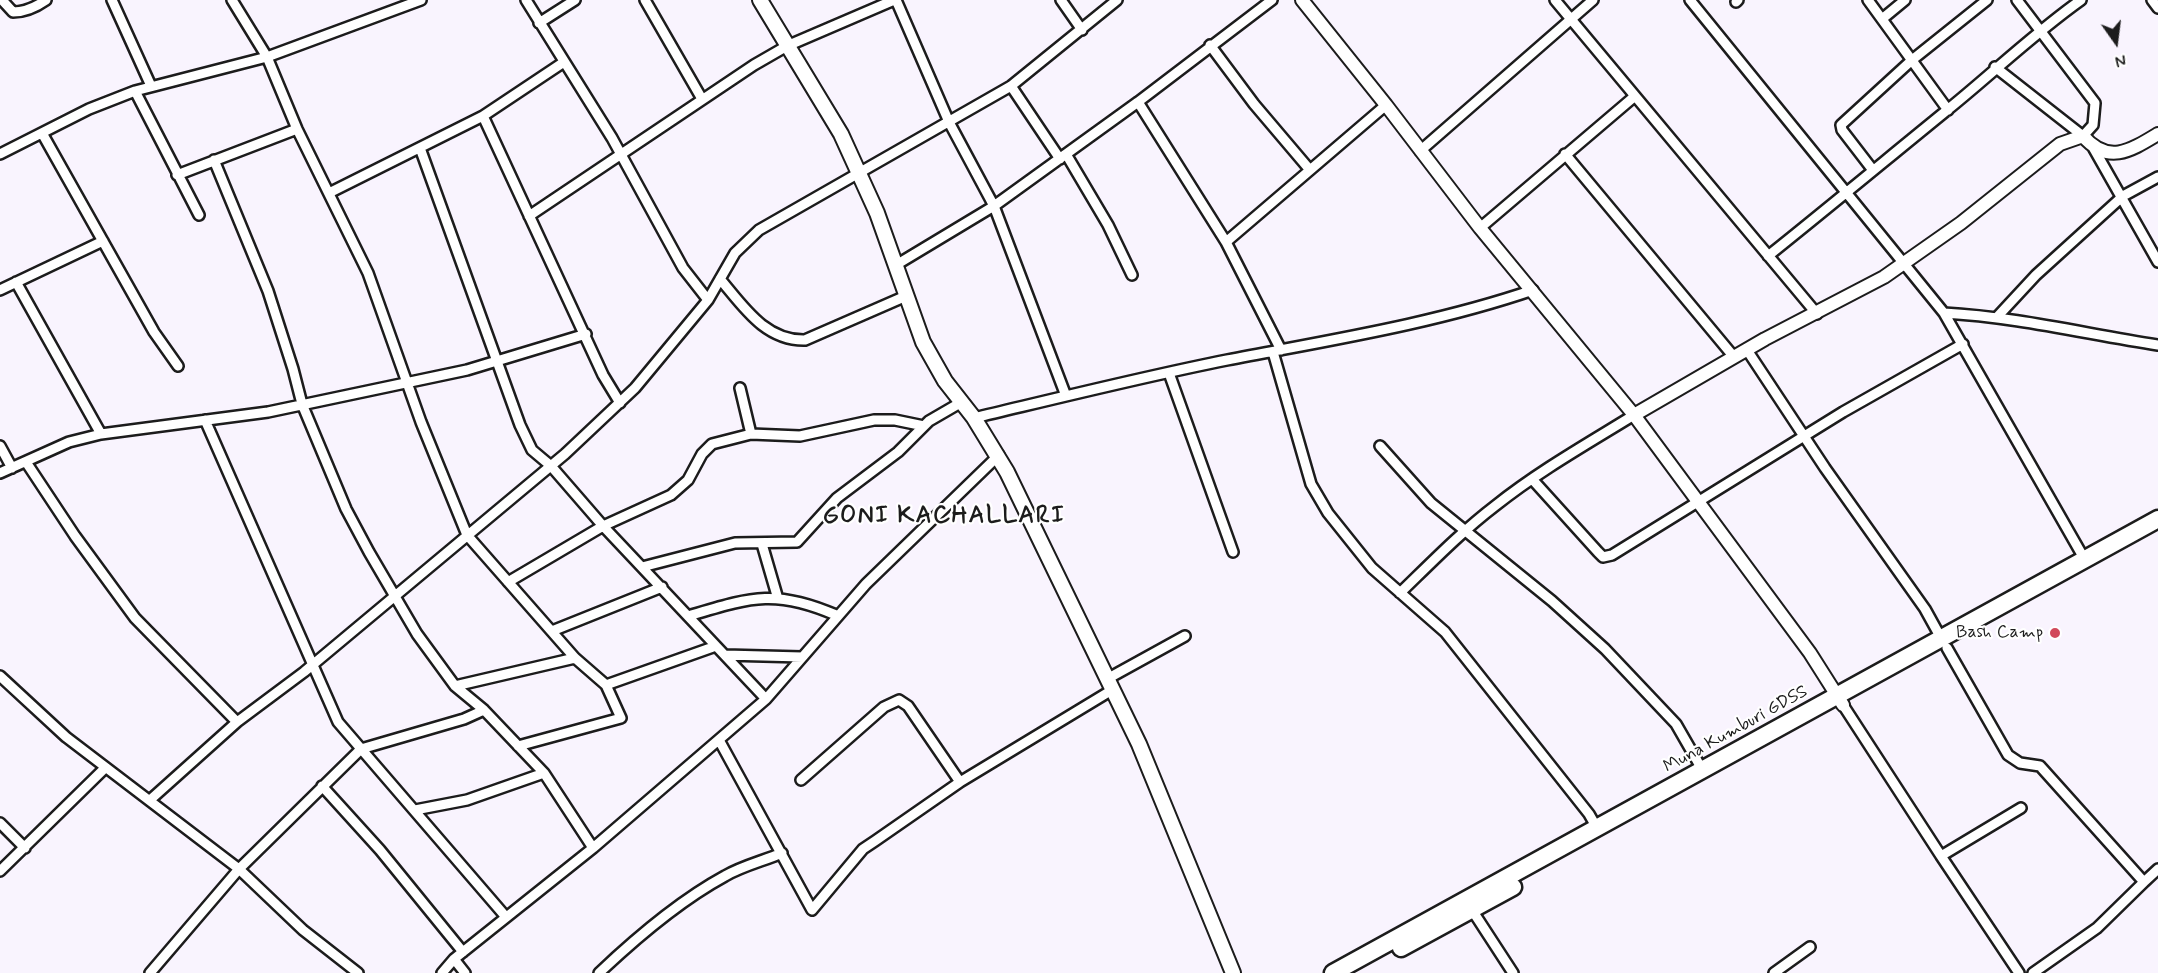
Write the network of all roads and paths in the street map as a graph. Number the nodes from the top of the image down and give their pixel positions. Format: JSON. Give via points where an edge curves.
{"nodes":[{"id":1,"x":2,"y":0,"type":"edge"},
{"id":2,"x":46,"y":0,"type":"edge"},
{"id":3,"x":112,"y":0,"type":"edge"},
{"id":4,"x":232,"y":0,"type":"edge"},
{"id":5,"x":421,"y":0,"type":"edge"},
{"id":6,"x":526,"y":0,"type":"edge"},
{"id":7,"x":575,"y":0,"type":"edge"},
{"id":8,"x":645,"y":0,"type":"edge"},
{"id":9,"x":760,"y":0,"type":"edge"},
{"id":10,"x":895,"y":0,"type":"edge"},
{"id":11,"x":1061,"y":0,"type":"edge"},
{"id":12,"x":1117,"y":0,"type":"edge"},
{"id":13,"x":1272,"y":0,"type":"edge"},
{"id":14,"x":1302,"y":0,"type":"edge"},
{"id":15,"x":1555,"y":0,"type":"edge"},
{"id":16,"x":1593,"y":0,"type":"edge"},
{"id":17,"x":1690,"y":0,"type":"edge"},
{"id":18,"x":1868,"y":0,"type":"edge"},
{"id":19,"x":1905,"y":0,"type":"edge"},
{"id":20,"x":1987,"y":0,"type":"edge"},
{"id":21,"x":2017,"y":0,"type":"edge"},
{"id":22,"x":2081,"y":0,"type":"edge"},
{"id":23,"x":2152,"y":0,"type":"edge"},
{"id":24,"x":2158,"y":8,"type":"edge"},
{"id":25,"x":1882,"y":19,"type":"junction"},
{"id":26,"x":1570,"y":20,"type":"junction"},
{"id":27,"x":539,"y":23,"type":"junction"},
{"id":28,"x":1082,"y":30,"type":"junction"},
{"id":29,"x":2038,"y":31,"type":"junction"},
{"id":30,"x":1210,"y":45,"type":"junction"},
{"id":31,"x":787,"y":46,"type":"junction"},
{"id":32,"x":267,"y":57,"type":"junction"},
{"id":33,"x":1912,"y":60,"type":"junction"},
{"id":34,"x":564,"y":62,"type":"junction"},
{"id":35,"x":1995,"y":67,"type":"junction"},
{"id":36,"x":151,"y":86,"type":"junction"},
{"id":37,"x":1011,"y":86,"type":"junction"},
{"id":38,"x":135,"y":91,"type":"junction"},
{"id":39,"x":1635,"y":96,"type":"junction"},
{"id":40,"x":702,"y":99,"type":"junction"},
{"id":41,"x":1138,"y":102,"type":"junction"},
{"id":42,"x":1386,"y":105,"type":"junction"},
{"id":43,"x":1948,"y":110,"type":"junction"},
{"id":44,"x":483,"y":116,"type":"junction"},
{"id":45,"x":949,"y":122,"type":"junction"},
{"id":46,"x":297,"y":129,"type":"junction"},
{"id":47,"x":42,"y":133,"type":"junction"},
{"id":48,"x":2158,"y":134,"type":"edge"},
{"id":49,"x":2083,"y":136,"type":"junction"},
{"id":50,"x":420,"y":148,"type":"junction"},
{"id":51,"x":2094,"y":149,"type":"junction"},
{"id":52,"x":1420,"y":151,"type":"junction"},
{"id":53,"x":0,"y":154,"type":"edge"},
{"id":54,"x":1565,"y":154,"type":"junction"},
{"id":55,"x":622,"y":155,"type":"junction"},
{"id":56,"x":1063,"y":156,"type":"junction"},
{"id":57,"x":214,"y":160,"type":"junction"},
{"id":58,"x":1872,"y":169,"type":"junction"},
{"id":59,"x":1310,"y":170,"type":"junction"},
{"id":60,"x":859,"y":172,"type":"junction"},
{"id":61,"x":177,"y":175,"type":"junction"},
{"id":62,"x":2158,"y":177,"type":"edge"},
{"id":63,"x":329,"y":193,"type":"junction"},
{"id":64,"x":1845,"y":193,"type":"junction"},
{"id":65,"x":2123,"y":196,"type":"junction"},
{"id":66,"x":994,"y":206,"type":"junction"},
{"id":67,"x":199,"y":215,"type":"dead end"},
{"id":68,"x":529,"y":216,"type":"junction"},
{"id":69,"x":1480,"y":228,"type":"junction"},
{"id":70,"x":102,"y":241,"type":"junction"},
{"id":71,"x":1226,"y":242,"type":"junction"},
{"id":72,"x":1768,"y":256,"type":"junction"},
{"id":73,"x":2158,"y":262,"type":"edge"},
{"id":74,"x":1905,"y":264,"type":"junction"},
{"id":75,"x":896,"y":265,"type":"junction"},
{"id":76,"x":1132,"y":274,"type":"dead end"},
{"id":77,"x":720,"y":279,"type":"junction"},
{"id":78,"x":16,"y":282,"type":"junction"},
{"id":79,"x":0,"y":290,"type":"edge"},
{"id":80,"x":1533,"y":290,"type":"junction"},
{"id":81,"x":906,"y":296,"type":"junction"},
{"id":82,"x":708,"y":300,"type":"junction"},
{"id":83,"x":1944,"y":312,"type":"junction"},
{"id":84,"x":1817,"y":314,"type":"junction"},
{"id":85,"x":1998,"y":316,"type":"junction"},
{"id":86,"x":586,"y":334,"type":"junction"},
{"id":87,"x":1963,"y":344,"type":"junction"},
{"id":88,"x":2158,"y":345,"type":"edge"},
{"id":89,"x":1747,"y":350,"type":"junction"},
{"id":90,"x":1277,"y":351,"type":"junction"},
{"id":91,"x":1734,"y":357,"type":"junction"},
{"id":92,"x":498,"y":361,"type":"junction"},
{"id":93,"x":178,"y":366,"type":"dead end"},
{"id":94,"x":1169,"y":373,"type":"junction"},
{"id":95,"x":407,"y":382,"type":"junction"},
{"id":96,"x":740,"y":388,"type":"dead end"},
{"id":97,"x":1066,"y":396,"type":"junction"},
{"id":98,"x":620,"y":403,"type":"junction"},
{"id":99,"x":960,"y":403,"type":"junction"},
{"id":100,"x":302,"y":404,"type":"junction"},
{"id":101,"x":1634,"y":415,"type":"junction"},
{"id":102,"x":974,"y":418,"type":"junction"},
{"id":103,"x":205,"y":420,"type":"junction"},
{"id":104,"x":924,"y":426,"type":"junction"},
{"id":105,"x":101,"y":434,"type":"junction"},
{"id":106,"x":751,"y":434,"type":"junction"},
{"id":107,"x":1803,"y":436,"type":"junction"},
{"id":108,"x":0,"y":446,"type":"edge"},
{"id":109,"x":1380,"y":446,"type":"dead end"},
{"id":110,"x":999,"y":455,"type":"junction"},
{"id":111,"x":26,"y":462,"type":"junction"},
{"id":112,"x":551,"y":466,"type":"junction"},
{"id":113,"x":12,"y":468,"type":"junction"},
{"id":114,"x":0,"y":473,"type":"edge"},
{"id":115,"x":1532,"y":479,"type":"junction"},
{"id":116,"x":1697,"y":502,"type":"junction"},
{"id":117,"x":2158,"y":519,"type":"edge"},
{"id":118,"x":603,"y":526,"type":"junction"},
{"id":119,"x":1464,"y":531,"type":"junction"},
{"id":120,"x":2158,"y":531,"type":"edge"},
{"id":121,"x":467,"y":535,"type":"junction"},
{"id":122,"x":762,"y":544,"type":"junction"},
{"id":123,"x":1233,"y":552,"type":"dead end"},
{"id":124,"x":2085,"y":560,"type":"junction"},
{"id":125,"x":642,"y":567,"type":"junction"},
{"id":126,"x":508,"y":582,"type":"junction"},
{"id":127,"x":662,"y":587,"type":"junction"},
{"id":128,"x":1400,"y":593,"type":"junction"},
{"id":129,"x":394,"y":597,"type":"junction"},
{"id":130,"x":778,"y":599,"type":"junction"},
{"id":131,"x":836,"y":615,"type":"junction"},
{"id":132,"x":688,"y":616,"type":"junction"},
{"id":133,"x":552,"y":631,"type":"junction"},
{"id":134,"x":1185,"y":636,"type":"dead end"},
{"id":135,"x":1944,"y":643,"type":"junction"},
{"id":136,"x":716,"y":646,"type":"junction"},
{"id":137,"x":725,"y":656,"type":"junction"},
{"id":138,"x":802,"y":657,"type":"junction"},
{"id":139,"x":575,"y":658,"type":"junction"},
{"id":140,"x":314,"y":662,"type":"junction"},
{"id":141,"x":1,"y":678,"type":"edge"},
{"id":142,"x":606,"y":685,"type":"junction"},
{"id":143,"x":1109,"y":685,"type":"junction"},
{"id":144,"x":455,"y":686,"type":"junction"},
{"id":145,"x":766,"y":699,"type":"junction"},
{"id":146,"x":1840,"y":700,"type":"junction"},
{"id":147,"x":483,"y":710,"type":"junction"},
{"id":148,"x":237,"y":722,"type":"junction"},
{"id":149,"x":719,"y":740,"type":"junction"},
{"id":150,"x":518,"y":746,"type":"junction"},
{"id":151,"x":361,"y":749,"type":"junction"},
{"id":152,"x":105,"y":768,"type":"junction"},
{"id":153,"x":1703,"y":771,"type":"junction"},
{"id":154,"x":544,"y":773,"type":"junction"},
{"id":155,"x":801,"y":780,"type":"dead end"},
{"id":156,"x":960,"y":782,"type":"junction"},
{"id":157,"x":322,"y":786,"type":"junction"},
{"id":158,"x":150,"y":800,"type":"junction"},
{"id":159,"x":2021,"y":808,"type":"dead end"},
{"id":160,"x":415,"y":810,"type":"junction"},
{"id":161,"x":0,"y":823,"type":"edge"},
{"id":162,"x":1596,"y":828,"type":"junction"},
{"id":163,"x":25,"y":848,"type":"junction"},
{"id":164,"x":593,"y":848,"type":"junction"},
{"id":165,"x":782,"y":853,"type":"junction"},
{"id":166,"x":1941,"y":856,"type":"junction"},
{"id":167,"x":239,"y":869,"type":"junction"},
{"id":168,"x":2158,"y":869,"type":"edge"},
{"id":169,"x":0,"y":870,"type":"edge"},
{"id":170,"x":2144,"y":882,"type":"junction"},
{"id":171,"x":1472,"y":910,"type":"junction"},
{"id":172,"x":506,"y":917,"type":"junction"},
{"id":173,"x":1810,"y":947,"type":"dead end"},
{"id":174,"x":463,"y":952,"type":"junction"},
{"id":175,"x":454,"y":959,"type":"junction"},
{"id":176,"x":150,"y":973,"type":"edge"},
{"id":177,"x":358,"y":973,"type":"edge"},
{"id":178,"x":442,"y":973,"type":"edge"},
{"id":179,"x":465,"y":973,"type":"edge"},
{"id":180,"x":599,"y":973,"type":"edge"},
{"id":181,"x":1233,"y":973,"type":"edge"},
{"id":182,"x":1333,"y":973,"type":"edge"},
{"id":183,"x":1356,"y":973,"type":"edge"},
{"id":184,"x":1512,"y":973,"type":"edge"},
{"id":185,"x":1774,"y":973,"type":"edge"},
{"id":186,"x":2019,"y":973,"type":"edge"},
{"id":187,"x":2033,"y":973,"type":"edge"}],
"edges":[{"from":1,"to":2,"type":"street","via":[[13,12],[19,12]]},
{"from":3,"to":36,"type":"street"},
{"from":4,"to":32,"type":"street"},
{"from":5,"to":32,"type":"street"},
{"from":6,"to":27,"type":"street"},
{"from":7,"to":27,"type":"street"},
{"from":8,"to":40,"type":"street"},
{"from":9,"to":31,"type":"main road"},
{"from":10,"to":31,"type":"street"},
{"from":10,"to":45,"type":"street"},
{"from":11,"to":28,"type":"street"},
{"from":12,"to":28,"type":"street"},
{"from":13,"to":30,"type":"street"},
{"from":14,"to":42,"type":"street"},
{"from":15,"to":26,"type":"street"},
{"from":16,"to":26,"type":"street"},
{"from":17,"to":64,"type":"street"},
{"from":18,"to":25,"type":"street"},
{"from":19,"to":25,"type":"street"},
{"from":20,"to":33,"type":"street"},
{"from":21,"to":29,"type":"street"},
{"from":22,"to":29,"type":"street"},
{"from":23,"to":24,"type":"street"},
{"from":25,"to":33,"type":"street"},
{"from":26,"to":39,"type":"street"},
{"from":26,"to":52,"type":"street"},
{"from":27,"to":34,"type":"street"},
{"from":28,"to":37,"type":"street"},
{"from":29,"to":35,"type":"street"},
{"from":29,"to":49,"type":"street","via":[[2095,103],[2094,125]]},
{"from":30,"to":41,"type":"street"},
{"from":30,"to":59,"type":"street"},
{"from":31,"to":40,"type":"street"},
{"from":31,"to":60,"type":"main road","via":[[841,134]]},
{"from":32,"to":36,"type":"street"},
{"from":32,"to":46,"type":"street"},
{"from":33,"to":43,"type":"street"},
{"from":33,"to":58,"type":"street","via":[[1841,125]]},
{"from":34,"to":44,"type":"street"},
{"from":34,"to":55,"type":"street"},
{"from":35,"to":43,"type":"street"},
{"from":35,"to":49,"type":"street"},
{"from":36,"to":38,"type":"street"},
{"from":37,"to":45,"type":"street"},
{"from":37,"to":56,"type":"street"},
{"from":38,"to":47,"type":"street"},
{"from":38,"to":61,"type":"street"},
{"from":39,"to":54,"type":"street"},
{"from":39,"to":72,"type":"street"},
{"from":40,"to":55,"type":"street"},
{"from":41,"to":56,"type":"street"},
{"from":41,"to":71,"type":"street"},
{"from":42,"to":52,"type":"street"},
{"from":42,"to":59,"type":"street"},
{"from":43,"to":58,"type":"street"},
{"from":44,"to":50,"type":"street"},
{"from":44,"to":68,"type":"street"},
{"from":45,"to":60,"type":"street"},
{"from":45,"to":66,"type":"street"},
{"from":46,"to":57,"type":"street"},
{"from":46,"to":63,"type":"street"},
{"from":47,"to":53,"type":"street"},
{"from":47,"to":70,"type":"street"},
{"from":48,"to":51,"type":"street","via":[[2115,154]]},
{"from":49,"to":51,"type":"street"},
{"from":49,"to":74,"type":"street","via":[[2060,144]]},
{"from":50,"to":63,"type":"street"},
{"from":50,"to":92,"type":"street"},
{"from":51,"to":65,"type":"street"},
{"from":52,"to":69,"type":"street"},
{"from":54,"to":69,"type":"street"},
{"from":54,"to":91,"type":"street"},
{"from":55,"to":68,"type":"street"},
{"from":55,"to":82,"type":"street","via":[[683,268]]},
{"from":56,"to":66,"type":"street"},
{"from":56,"to":76,"type":"street","via":[[1108,225]]},
{"from":57,"to":61,"type":"street"},
{"from":57,"to":100,"type":"street","via":[[268,291]]},
{"from":58,"to":64,"type":"street"},
{"from":59,"to":71,"type":"street"},
{"from":60,"to":75,"type":"main road"},
{"from":60,"to":77,"type":"street","via":[[759,230],[735,253]]},
{"from":61,"to":67,"type":"street"},
{"from":62,"to":65,"type":"street"},
{"from":63,"to":95,"type":"street","via":[[368,273]]},
{"from":64,"to":72,"type":"street"},
{"from":64,"to":74,"type":"street"},
{"from":65,"to":73,"type":"street"},
{"from":65,"to":85,"type":"street","via":[[2036,275]]},
{"from":66,"to":75,"type":"street"},
{"from":66,"to":97,"type":"street"},
{"from":68,"to":86,"type":"street"},
{"from":69,"to":80,"type":"street"},
{"from":70,"to":78,"type":"street"},
{"from":70,"to":93,"type":"street"},
{"from":71,"to":90,"type":"street"},
{"from":72,"to":84,"type":"street"},
{"from":74,"to":83,"type":"street"},
{"from":74,"to":84,"type":"street"},
{"from":75,"to":81,"type":"main road"},
{"from":77,"to":81,"type":"street","via":[[754,319],[773,334],[789,340],[805,340]]},
{"from":77,"to":82,"type":"street"},
{"from":78,"to":79,"type":"street"},
{"from":78,"to":105,"type":"street"},
{"from":80,"to":90,"type":"street","via":[[1474,310],[1407,326]]},
{"from":80,"to":101,"type":"street"},
{"from":81,"to":99,"type":"main road","via":[[923,342]]},
{"from":82,"to":98,"type":"street"},
{"from":83,"to":85,"type":"street"},
{"from":83,"to":87,"type":"street"},
{"from":84,"to":89,"type":"street"},
{"from":85,"to":88,"type":"street"},
{"from":86,"to":92,"type":"street"},
{"from":86,"to":98,"type":"street"},
{"from":87,"to":107,"type":"street"},
{"from":87,"to":124,"type":"street"},
{"from":89,"to":91,"type":"street"},
{"from":89,"to":107,"type":"street"},
{"from":90,"to":94,"type":"street"},
{"from":90,"to":128,"type":"street","via":[[1311,484],[1319,501],[1372,568]]},
{"from":91,"to":101,"type":"street"},
{"from":92,"to":95,"type":"street"},
{"from":92,"to":112,"type":"street","via":[[532,450]]},
{"from":94,"to":97,"type":"street"},
{"from":94,"to":123,"type":"street"},
{"from":95,"to":100,"type":"street"},
{"from":95,"to":121,"type":"street"},
{"from":96,"to":106,"type":"street"},
{"from":97,"to":102,"type":"street"},
{"from":98,"to":112,"type":"street"},
{"from":99,"to":102,"type":"main road"},
{"from":99,"to":104,"type":"street"},
{"from":100,"to":103,"type":"street"},
{"from":100,"to":129,"type":"street","via":[[346,509]]},
{"from":101,"to":115,"type":"street"},
{"from":101,"to":116,"type":"street"},
{"from":102,"to":110,"type":"main road"},
{"from":103,"to":105,"type":"street"},
{"from":103,"to":140,"type":"street"},
{"from":104,"to":106,"type":"street","via":[[874,420],[800,436]]},
{"from":104,"to":122,"type":"street","via":[[898,452],[837,498],[797,542]]},
{"from":105,"to":111,"type":"street","via":[[69,442]]},
{"from":106,"to":118,"type":"street","via":[[712,444],[688,480],[671,495]]},
{"from":107,"to":116,"type":"street"},
{"from":107,"to":135,"type":"street","via":[[1925,609]]},
{"from":108,"to":113,"type":"street"},
{"from":109,"to":119,"type":"street","via":[[1431,503]]},
{"from":110,"to":131,"type":"street"},
{"from":110,"to":143,"type":"main road"},
{"from":111,"to":113,"type":"street"},
{"from":111,"to":148,"type":"street","via":[[135,618]]},
{"from":112,"to":118,"type":"street"},
{"from":112,"to":121,"type":"street"},
{"from":113,"to":114,"type":"street"},
{"from":115,"to":116,"type":"street","via":[[1604,557],[1627,547]]},
{"from":115,"to":119,"type":"street"},
{"from":116,"to":146,"type":"street","via":[[1810,653]]},
{"from":117,"to":124,"type":"highway","name":"Muna Kumburi GDSS"},
{"from":118,"to":125,"type":"street"},
{"from":118,"to":126,"type":"street"},
{"from":119,"to":128,"type":"street"},
{"from":119,"to":153,"type":"street","via":[[1605,648],[1676,724]]},
{"from":120,"to":135,"type":"highway","name":"Muna Kumburi GDSS"},
{"from":121,"to":126,"type":"street"},
{"from":121,"to":129,"type":"street"},
{"from":122,"to":125,"type":"street","via":[[735,543]]},
{"from":122,"to":130,"type":"street"},
{"from":124,"to":135,"type":"highway","name":"Muna Kumburi GDSS"},
{"from":125,"to":127,"type":"street"},
{"from":126,"to":133,"type":"street"},
{"from":127,"to":132,"type":"street"},
{"from":127,"to":133,"type":"street"},
{"from":128,"to":162,"type":"street","via":[[1445,632]]},
{"from":129,"to":140,"type":"street"},
{"from":129,"to":144,"type":"street"},
{"from":130,"to":131,"type":"street","via":[[807,602]]},
{"from":130,"to":132,"type":"street","via":[[750,598]]},
{"from":131,"to":138,"type":"street"},
{"from":132,"to":136,"type":"street"},
{"from":133,"to":139,"type":"street"},
{"from":134,"to":143,"type":"street"},
{"from":135,"to":146,"type":"highway","name":"Muna Kumburi GDSS"},
{"from":135,"to":170,"type":"street","via":[[2008,756],[2020,763],[2040,766]]},
{"from":136,"to":137,"type":"street"},
{"from":136,"to":142,"type":"street"},
{"from":137,"to":138,"type":"street"},
{"from":137,"to":145,"type":"street"},
{"from":138,"to":145,"type":"street"},
{"from":139,"to":142,"type":"street"},
{"from":139,"to":144,"type":"street"},
{"from":140,"to":148,"type":"street"},
{"from":140,"to":151,"type":"street","via":[[338,722]]},
{"from":141,"to":152,"type":"street"},
{"from":142,"to":150,"type":"street","via":[[621,718]]},
{"from":143,"to":156,"type":"street"},
{"from":143,"to":181,"type":"main road","via":[[1138,744]]},
{"from":144,"to":147,"type":"street"},
{"from":145,"to":149,"type":"street"},
{"from":146,"to":153,"type":"highway","name":"Muna Kumburi GDSS"},
{"from":146,"to":166,"type":"street"},
{"from":146,"to":171,"type":"highway","name":"Muna Kumburi GDSS"},
{"from":147,"to":150,"type":"street"},
{"from":147,"to":151,"type":"street"},
{"from":148,"to":158,"type":"street"},
{"from":149,"to":164,"type":"street"},
{"from":149,"to":165,"type":"street"},
{"from":150,"to":154,"type":"street"},
{"from":151,"to":157,"type":"street"},
{"from":151,"to":160,"type":"street"},
{"from":152,"to":158,"type":"street"},
{"from":152,"to":163,"type":"street"},
{"from":153,"to":162,"type":"highway","name":"Muna Kumburi GDSS"},
{"from":154,"to":160,"type":"street","via":[[467,800]]},
{"from":154,"to":164,"type":"street"},
{"from":155,"to":156,"type":"street","via":[[884,707],[899,700],[908,706]]},
{"from":156,"to":165,"type":"street","via":[[863,849],[812,909]]},
{"from":157,"to":167,"type":"street"},
{"from":157,"to":174,"type":"street"},
{"from":158,"to":167,"type":"street"},
{"from":159,"to":166,"type":"street"},
{"from":160,"to":172,"type":"street"},
{"from":161,"to":163,"type":"street"},
{"from":162,"to":182,"type":"highway","name":"Muna Kumburi GDSS"},
{"from":163,"to":169,"type":"street"},
{"from":164,"to":172,"type":"street"},
{"from":165,"to":180,"type":"street","via":[[727,875],[702,890],[659,920]]},
{"from":166,"to":186,"type":"street"},
{"from":167,"to":176,"type":"street"},
{"from":167,"to":177,"type":"street","via":[[303,930]]},
{"from":168,"to":170,"type":"street"},
{"from":170,"to":187,"type":"street","via":[[2097,928]]},
{"from":171,"to":183,"type":"highway","name":"Muna Kumburi GDSS"},
{"from":171,"to":184,"type":"street"},
{"from":172,"to":174,"type":"street"},
{"from":173,"to":185,"type":"street"},
{"from":174,"to":175,"type":"street"},
{"from":175,"to":178,"type":"street"},
{"from":175,"to":179,"type":"street"}]}
